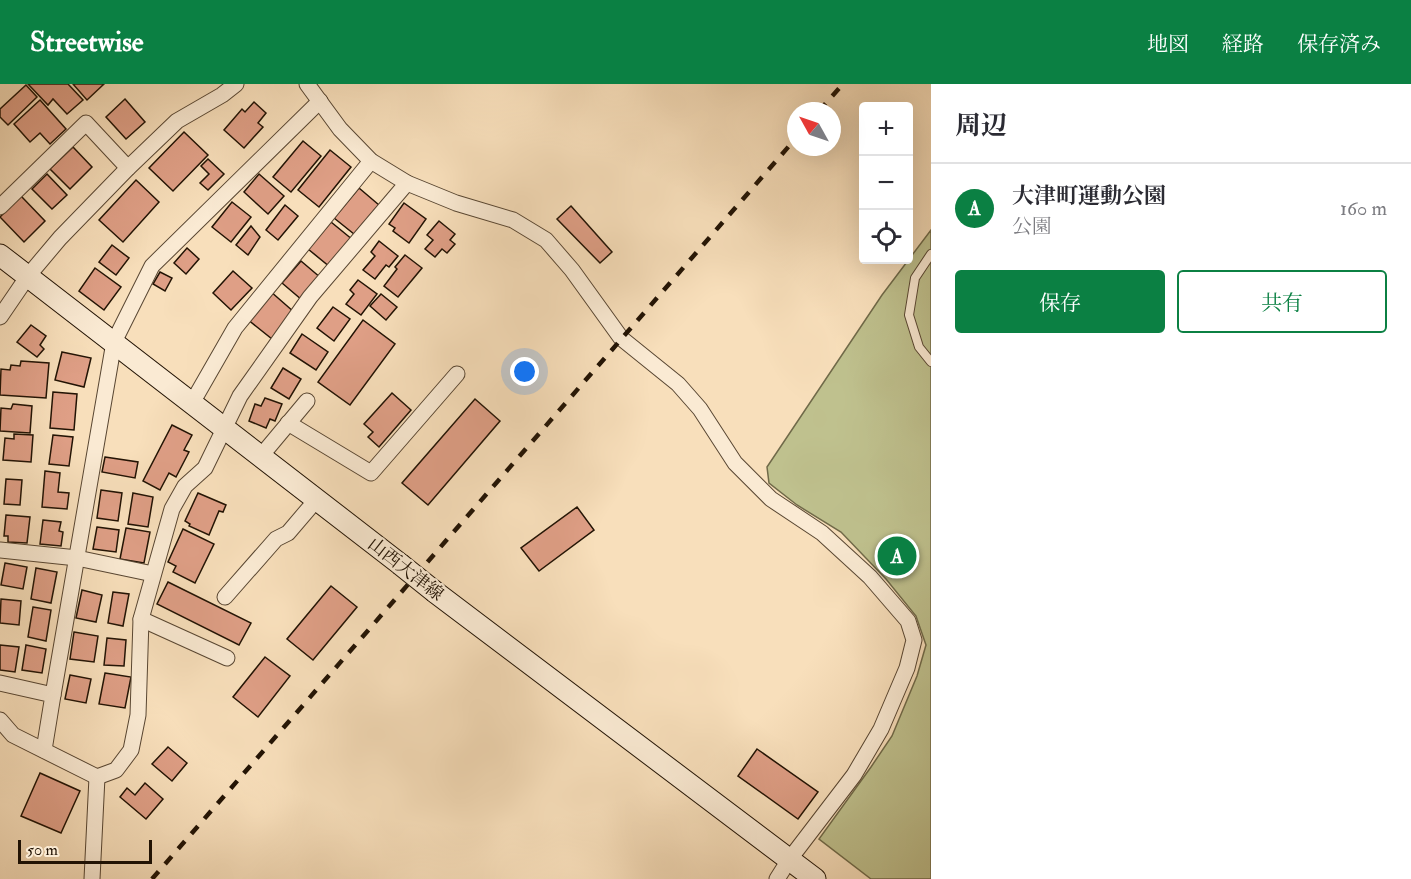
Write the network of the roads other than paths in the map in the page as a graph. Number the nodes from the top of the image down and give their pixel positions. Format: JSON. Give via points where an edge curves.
{"nodes":[{"id":1,"x":236,"y":84,"type":"edge"},
{"id":2,"x":308,"y":84,"type":"edge"},
{"id":3,"x":320,"y":101,"type":"junction"},
{"id":4,"x":371,"y":161,"type":"junction"},
{"id":5,"x":128,"y":168,"type":"junction"},
{"id":6,"x":407,"y":183,"type":"junction"},
{"id":7,"x":0,"y":207,"type":"edge"},
{"id":8,"x":931,"y":254,"type":"edge"},
{"id":9,"x":0,"y":255,"type":"edge"},
{"id":10,"x":28,"y":276,"type":"junction"},
{"id":11,"x":0,"y":317,"type":"edge"},
{"id":12,"x":114,"y":342,"type":"junction"},
{"id":13,"x":931,"y":362,"type":"edge"},
{"id":14,"x":457,"y":374,"type":"dead end"},
{"id":15,"x":307,"y":400,"type":"dead end"},
{"id":16,"x":192,"y":403,"type":"junction"},
{"id":17,"x":288,"y":423,"type":"junction"},
{"id":18,"x":226,"y":428,"type":"junction"},
{"id":19,"x":261,"y":456,"type":"junction"},
{"id":20,"x":317,"y":499,"type":"junction"},
{"id":21,"x":0,"y":549,"type":"edge"},
{"id":22,"x":77,"y":558,"type":"junction"},
{"id":23,"x":153,"y":574,"type":"junction"},
{"id":24,"x":225,"y":597,"type":"dead end"},
{"id":25,"x":141,"y":619,"type":"junction"},
{"id":26,"x":227,"y":658,"type":"dead end"},
{"id":27,"x":0,"y":683,"type":"edge"},
{"id":28,"x":53,"y":695,"type":"junction"},
{"id":29,"x":0,"y":720,"type":"edge"},
{"id":30,"x":44,"y":750,"type":"junction"},
{"id":31,"x":97,"y":777,"type":"junction"},
{"id":32,"x":789,"y":860,"type":"junction"},
{"id":33,"x":93,"y":879,"type":"edge"},
{"id":34,"x":777,"y":879,"type":"edge"},
{"id":35,"x":815,"y":879,"type":"edge"}],
"edges":[{"from":1,"to":5,"type":"street","via":[[177,121]]},
{"from":2,"to":3,"type":"street"},
{"from":3,"to":4,"type":"street","via":[[339,129]]},
{"from":3,"to":12,"type":"street","via":[[152,266]]},
{"from":4,"to":6,"type":"street"},
{"from":4,"to":16,"type":"street","via":[[235,328]]},
{"from":5,"to":7,"type":"street","via":[[86,123]]},
{"from":5,"to":10,"type":"street"},
{"from":6,"to":18,"type":"street","via":[[310,297],[240,396]]},
{"from":6,"to":32,"type":"street","via":[[513,220],[546,240],[621,338],[678,384],[700,409],[735,463],[771,499],[822,533],[870,577],[908,621],[914,640],[912,650],[881,729],[854,775]]},
{"from":8,"to":13,"type":"lane","via":[[915,278],[909,315],[919,347]]},
{"from":9,"to":10,"type":"main road","name":"山西大津線"},
{"from":10,"to":11,"type":"street"},
{"from":10,"to":12,"type":"main road","name":"山西大津線"},
{"from":12,"to":16,"type":"main road","name":"山西大津線"},
{"from":12,"to":22,"type":"street"},
{"from":14,"to":17,"type":"street","via":[[371,473]]},
{"from":15,"to":17,"type":"street"},
{"from":16,"to":18,"type":"main road","name":"山西大津線"},
{"from":17,"to":19,"type":"street"},
{"from":18,"to":19,"type":"main road","name":"山西大津線"},
{"from":18,"to":23,"type":"street","via":[[205,468],[185,486],[172,509]]},
{"from":19,"to":20,"type":"main road","name":"山西大津線"},
{"from":20,"to":24,"type":"street"},
{"from":20,"to":32,"type":"main road","name":"山西大津線","bridge":true},
{"from":21,"to":22,"type":"street"},
{"from":22,"to":23,"type":"street"},
{"from":22,"to":28,"type":"street"},
{"from":23,"to":25,"type":"street"},
{"from":25,"to":26,"type":"street"},
{"from":25,"to":31,"type":"street","via":[[138,715],[131,750],[116,770]]},
{"from":27,"to":28,"type":"street"},
{"from":28,"to":30,"type":"street"},
{"from":29,"to":30,"type":"street","via":[[13,735]]},
{"from":30,"to":31,"type":"street"},
{"from":31,"to":33,"type":"street"},
{"from":32,"to":34,"type":"street"},
{"from":32,"to":35,"type":"main road","name":"山西大津線"}]}
